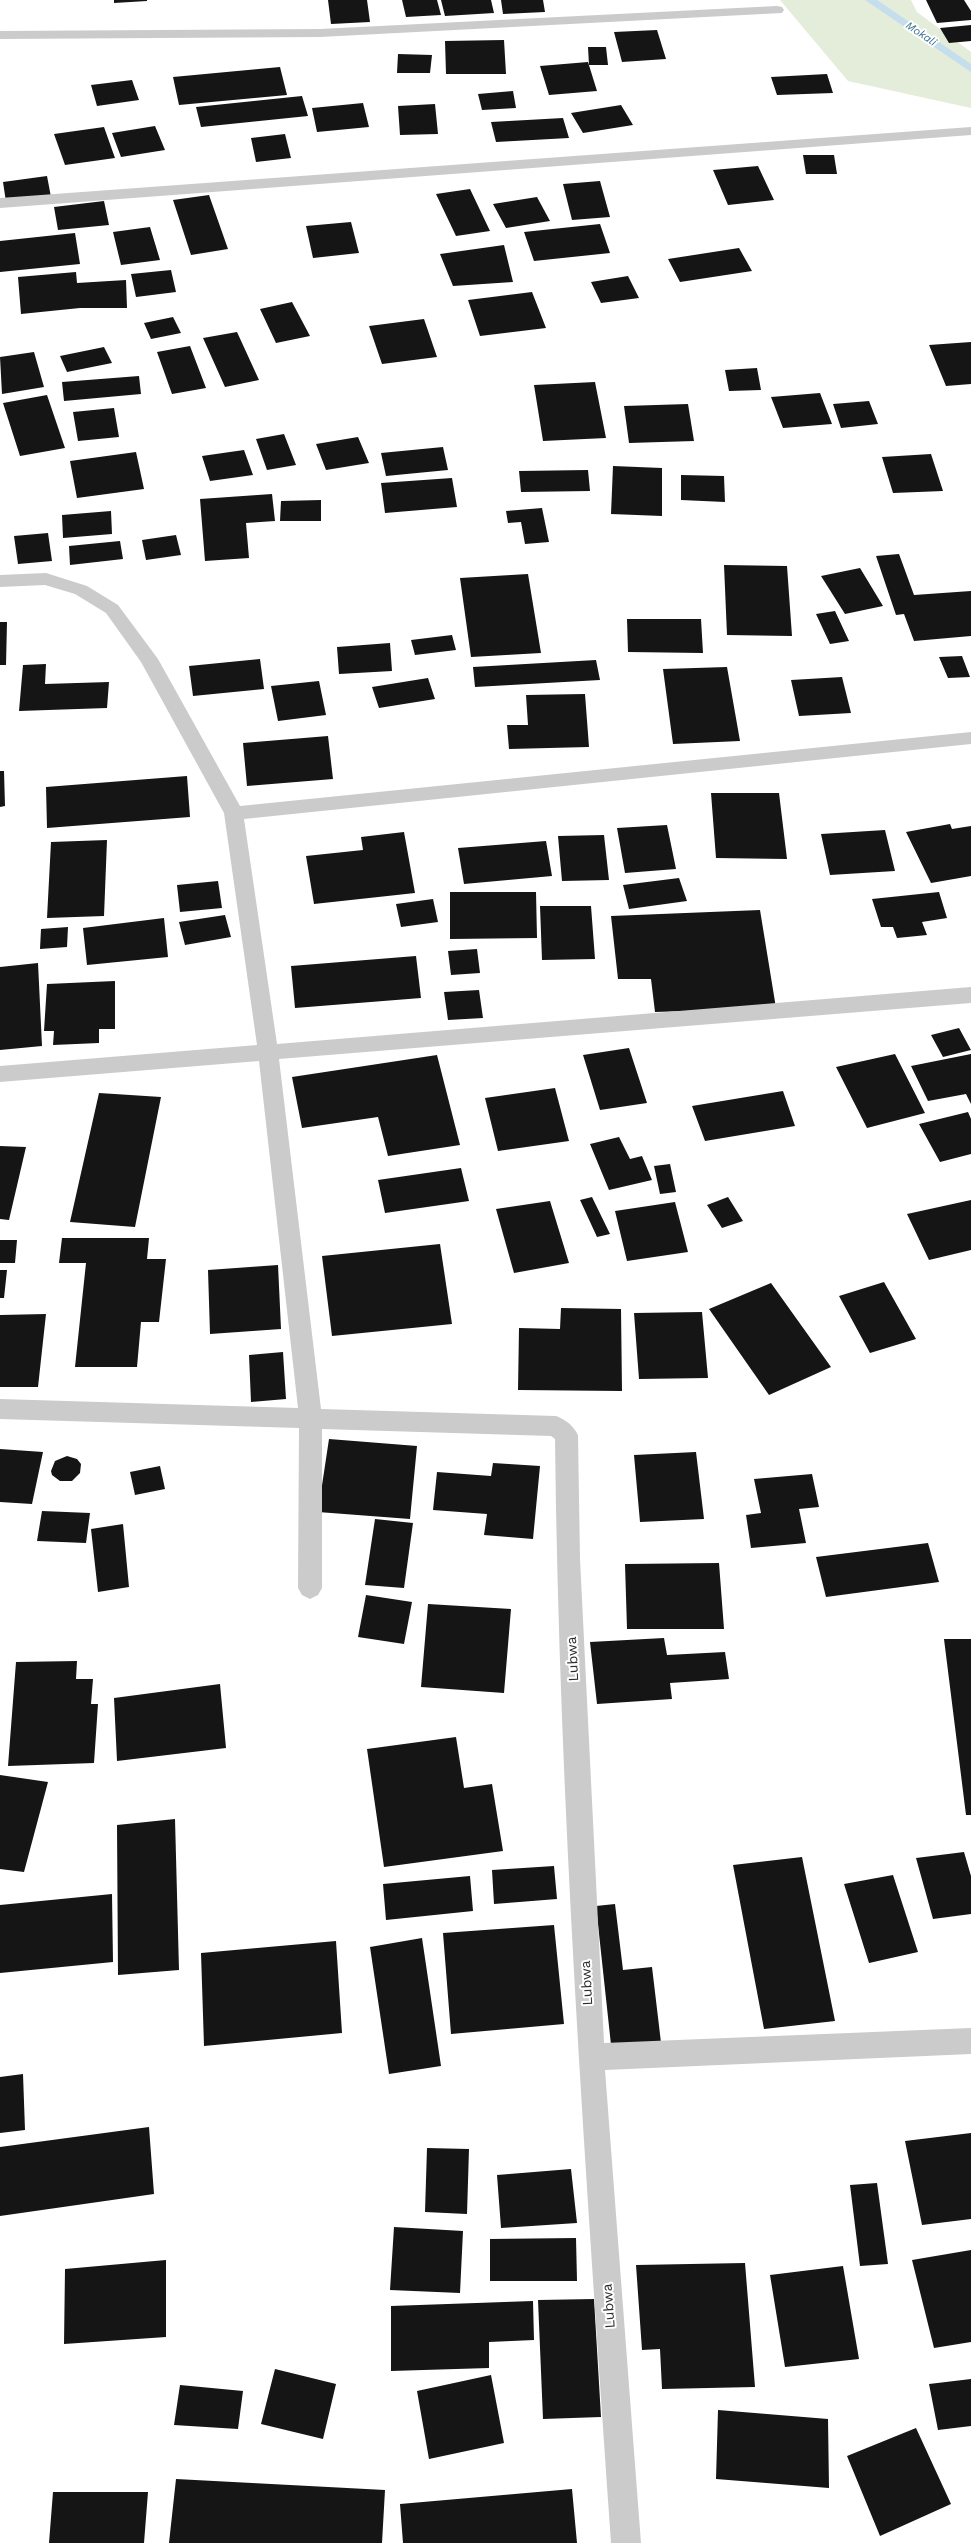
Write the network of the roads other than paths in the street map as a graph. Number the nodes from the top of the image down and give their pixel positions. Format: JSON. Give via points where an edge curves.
{"nodes":[{"id":1,"x":777,"y":10,"type":"dead end"},
{"id":2,"x":0,"y":35,"type":"edge"},
{"id":3,"x":971,"y":131,"type":"edge"},
{"id":4,"x":0,"y":202,"type":"edge"},
{"id":5,"x":0,"y":581,"type":"edge"},
{"id":6,"x":971,"y":738,"type":"edge"},
{"id":7,"x":234,"y":813,"type":"junction"},
{"id":8,"x":971,"y":995,"type":"edge"},
{"id":9,"x":268,"y":1053,"type":"junction"},
{"id":10,"x":0,"y":1074,"type":"edge"},
{"id":11,"x":0,"y":1409,"type":"edge"},
{"id":12,"x":311,"y":1418,"type":"junction"},
{"id":13,"x":310,"y":1588,"type":"dead end"},
{"id":14,"x":971,"y":2041,"type":"edge"},
{"id":15,"x":591,"y":2057,"type":"junction"},
{"id":16,"x":626,"y":2543,"type":"edge"}],
"edges":[{"from":1,"to":2,"type":"street","via":[[320,33]]},
{"from":3,"to":4,"type":"street"},
{"from":5,"to":7,"type":"street","via":[[46,579],[81,590],[112,609],[149,659]]},
{"from":6,"to":7,"type":"street"},
{"from":7,"to":9,"type":"street"},
{"from":8,"to":9,"type":"street"},
{"from":9,"to":10,"type":"street"},
{"from":9,"to":12,"type":"street"},
{"from":11,"to":12,"type":"street"},
{"from":12,"to":13,"type":"street"},
{"from":12,"to":15,"type":"street","name":"Lubwa","via":[[556,1426],[566,1436],[568,1567]]},
{"from":14,"to":15,"type":"street"},
{"from":15,"to":16,"type":"street","name":"Lubwa"}]}
